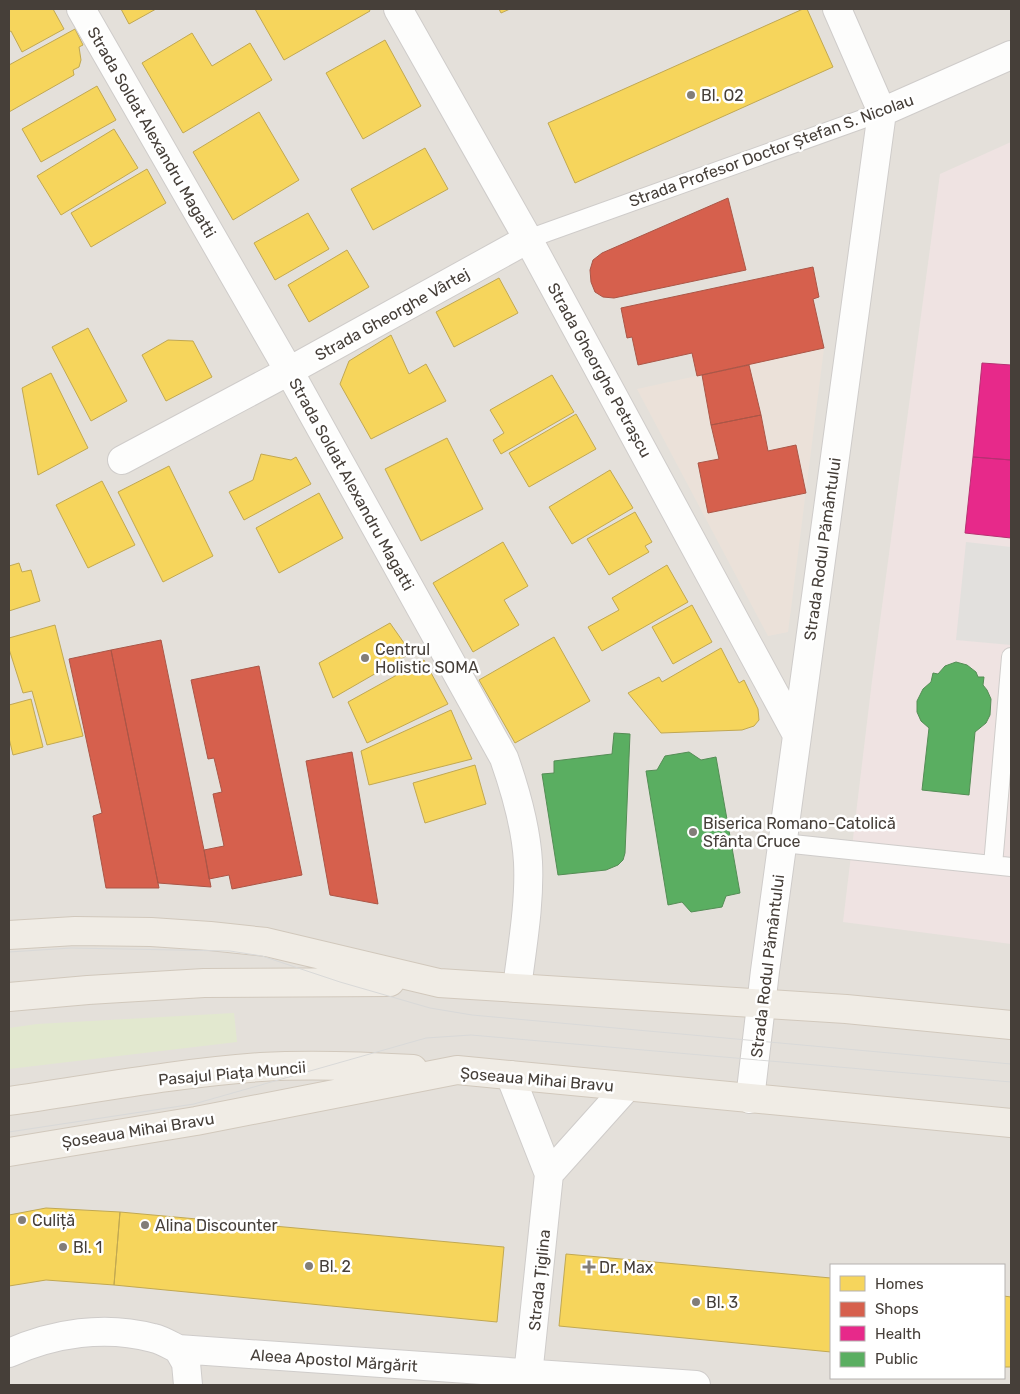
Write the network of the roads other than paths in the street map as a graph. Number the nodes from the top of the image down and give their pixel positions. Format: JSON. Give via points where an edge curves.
{"nodes":[{"id":1,"x":81,"y":9,"type":"edge"},
{"id":2,"x":398,"y":9,"type":"edge"},
{"id":3,"x":837,"y":9,"type":"edge"},
{"id":4,"x":1011,"y":55,"type":"edge"},
{"id":5,"x":882,"y":112,"type":"junction"},
{"id":6,"x":528,"y":239,"type":"junction"},
{"id":7,"x":289,"y":371,"type":"junction"},
{"id":8,"x":122,"y":460,"type":"dead end"},
{"id":9,"x":1011,"y":658,"type":"edge"},
{"id":10,"x":797,"y":735,"type":"junction"},
{"id":11,"x":783,"y":843,"type":"junction"},
{"id":12,"x":993,"y":866,"type":"junction"},
{"id":13,"x":1011,"y":867,"type":"edge"},
{"id":14,"x":9,"y":935,"type":"edge"},
{"id":15,"x":439,"y":983,"type":"junction"},
{"id":16,"x":517,"y":988,"type":"junction"},
{"id":17,"x":9,"y":997,"type":"edge"},
{"id":18,"x":761,"y":1004,"type":"junction"},
{"id":19,"x":1011,"y":1025,"type":"edge"},
{"id":20,"x":457,"y":1070,"type":"junction"},
{"id":21,"x":510,"y":1075,"type":"junction"},
{"id":22,"x":627,"y":1087,"type":"junction"},
{"id":23,"x":750,"y":1099,"type":"junction"},
{"id":24,"x":9,"y":1101,"type":"edge"},
{"id":25,"x":1011,"y":1123,"type":"edge"},
{"id":26,"x":9,"y":1152,"type":"edge"},
{"id":27,"x":549,"y":1174,"type":"junction"},
{"id":28,"x":178,"y":1349,"type":"junction"},
{"id":29,"x":9,"y":1353,"type":"edge"},
{"id":30,"x":528,"y":1380,"type":"edge"},
{"id":31,"x":188,"y":1385,"type":"edge"},
{"id":32,"x":696,"y":1385,"type":"edge"}],
"edges":[{"from":1,"to":7,"type":"street","name":"Strada Soldat Alexandru Magatti"},
{"from":2,"to":6,"type":"street","name":"Strada Gheorghe Petrașcu"},
{"from":3,"to":5,"type":"street"},
{"from":4,"to":5,"type":"street","name":"Strada Profesor Doctor Ștefan S. Nicolau"},
{"from":5,"to":6,"type":"lane","name":"Strada Profesor Doctor Ștefan S. Nicolau"},
{"from":5,"to":10,"type":"street","name":"Strada Rodul Pământului"},
{"from":6,"to":7,"type":"street","name":"Strada Gheorghe Vârtej"},
{"from":6,"to":10,"type":"street","name":"Strada Gheorghe Petrașcu"},
{"from":7,"to":8,"type":"street","name":"Strada Gheorghe Vârtej"},
{"from":7,"to":16,"type":"street","name":"Strada Soldat Alexandru Magatti","via":[[504,758],[517,794],[528,863]]},
{"from":9,"to":12,"type":"lane"},
{"from":10,"to":11,"type":"street","name":"Strada Rodul Pământului"},
{"from":11,"to":12,"type":"lane"},
{"from":11,"to":18,"type":"street","name":"Strada Rodul Pământului"},
{"from":12,"to":13,"type":"lane"},
{"from":14,"to":15,"type":"main road","via":[[94,932],[210,936],[266,942]]},
{"from":15,"to":16,"type":"main road"},
{"from":15,"to":17,"type":"main road","via":[[204,983]]},
{"from":16,"to":18,"type":"main road"},
{"from":18,"to":19,"type":"main road"},
{"from":18,"to":23,"type":"street","name":"Strada Rodul Pământului"},
{"from":20,"to":21,"type":"main road","name":"Șoseaua Mihai Bravu"},
{"from":20,"to":24,"type":"main road","name":"Pasajul Piața Muncii","via":[[330,1065],[261,1067]]},
{"from":20,"to":26,"type":"main road","name":"Șoseaua Mihai Bravu","via":[[196,1122]]},
{"from":21,"to":22,"type":"main road","name":"Șoseaua Mihai Bravu"},
{"from":21,"to":27,"type":"street"},
{"from":22,"to":23,"type":"main road","name":"Șoseaua Mihai Bravu"},
{"from":22,"to":27,"type":"street"},
{"from":23,"to":25,"type":"main road","name":"Șoseaua Mihai Bravu"},
{"from":27,"to":30,"type":"street","name":"Strada Țiglina"},
{"from":28,"to":29,"type":"street","via":[[155,1338],[120,1332],[87,1332],[47,1339]]},
{"from":28,"to":30,"type":"street","name":"Aleea Apostol Mărgărit"},
{"from":28,"to":31,"type":"street","via":[[186,1363]]},
{"from":30,"to":32,"type":"street","name":"Aleea Apostol Mărgărit"}]}
